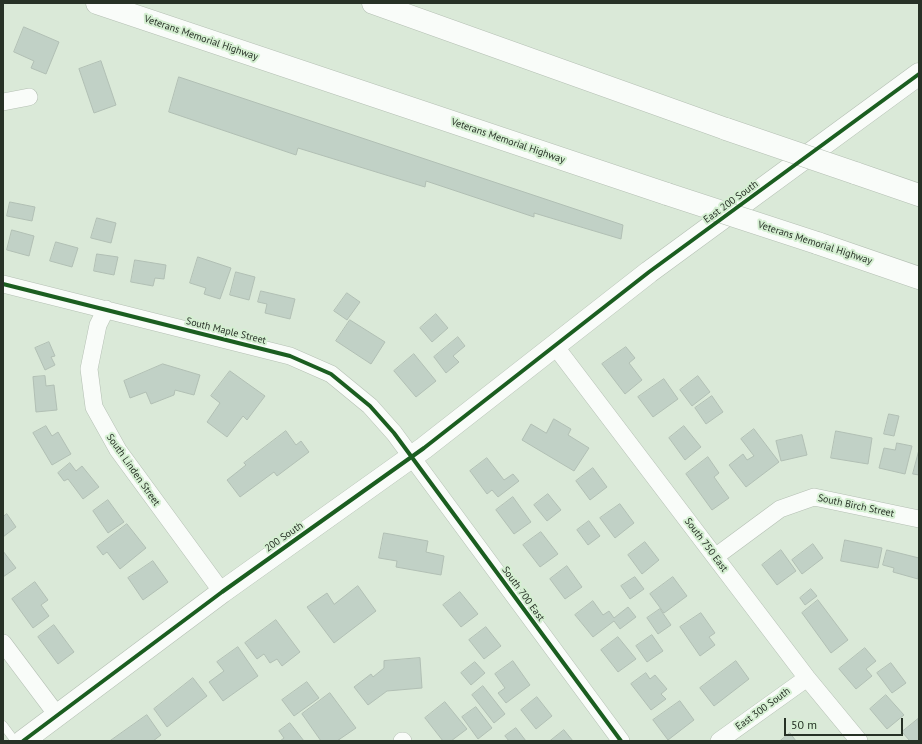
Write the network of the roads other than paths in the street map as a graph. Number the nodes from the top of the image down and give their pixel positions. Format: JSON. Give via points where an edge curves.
{"nodes":[{"id":1,"x":97,"y":3,"type":"edge"},
{"id":2,"x":372,"y":3,"type":"edge"},
{"id":3,"x":919,"y":74,"type":"edge"},
{"id":4,"x":29,"y":97,"type":"dead end"},
{"id":5,"x":3,"y":102,"type":"edge"},
{"id":6,"x":919,"y":195,"type":"edge"},
{"id":7,"x":919,"y":278,"type":"edge"},
{"id":8,"x":3,"y":284,"type":"edge"},
{"id":9,"x":106,"y":309,"type":"junction"},
{"id":10,"x":555,"y":346,"type":"junction"},
{"id":11,"x":411,"y":456,"type":"junction"},
{"id":12,"x":919,"y":519,"type":"edge"},
{"id":13,"x":715,"y":557,"type":"junction"},
{"id":14,"x":222,"y":592,"type":"junction"},
{"id":15,"x":3,"y":642,"type":"edge"},
{"id":16,"x":807,"y":678,"type":"junction"},
{"id":17,"x":57,"y":715,"type":"junction"},
{"id":18,"x":3,"y":725,"type":"edge"},
{"id":19,"x":15,"y":741,"type":"edge"},
{"id":20,"x":22,"y":741,"type":"edge"},
{"id":21,"x":621,"y":741,"type":"edge"},
{"id":22,"x":719,"y":741,"type":"edge"},
{"id":23,"x":859,"y":741,"type":"edge"}],
"edges":[{"from":1,"to":7,"type":"main road","name":"Veterans Memorial Highway","bridge":true},
{"from":2,"to":6,"type":"main road","bridge":true},
{"from":3,"to":10,"type":"main road","name":"East 200 South","via":[[649,272]]},
{"from":4,"to":5,"type":"street"},
{"from":8,"to":9,"type":"street","name":"South Maple Street"},
{"from":9,"to":11,"type":"street","name":"South Maple Street","via":[[290,356],[331,374],[370,406]]},
{"from":9,"to":14,"type":"street","name":"South Linden Street","via":[[98,325],[89,369],[94,407],[118,450]]},
{"from":10,"to":11,"type":"main road","name":"200 South"},
{"from":10,"to":13,"type":"street","name":"South 750 East"},
{"from":11,"to":14,"type":"main road","name":"200 South"},
{"from":11,"to":21,"type":"street","name":"South 700 East"},
{"from":12,"to":13,"type":"street","name":"South Birch Street","via":[[814,497],[780,509]]},
{"from":13,"to":16,"type":"street","name":"South 750 East"},
{"from":14,"to":17,"type":"main road","name":"200 South"},
{"from":15,"to":17,"type":"street"},
{"from":16,"to":22,"type":"street","name":"East 300 South"},
{"from":16,"to":23,"type":"street","name":"South 750 East"},
{"from":17,"to":20,"type":"main road","name":"200 South"},
{"from":18,"to":19,"type":"lane"}]}
